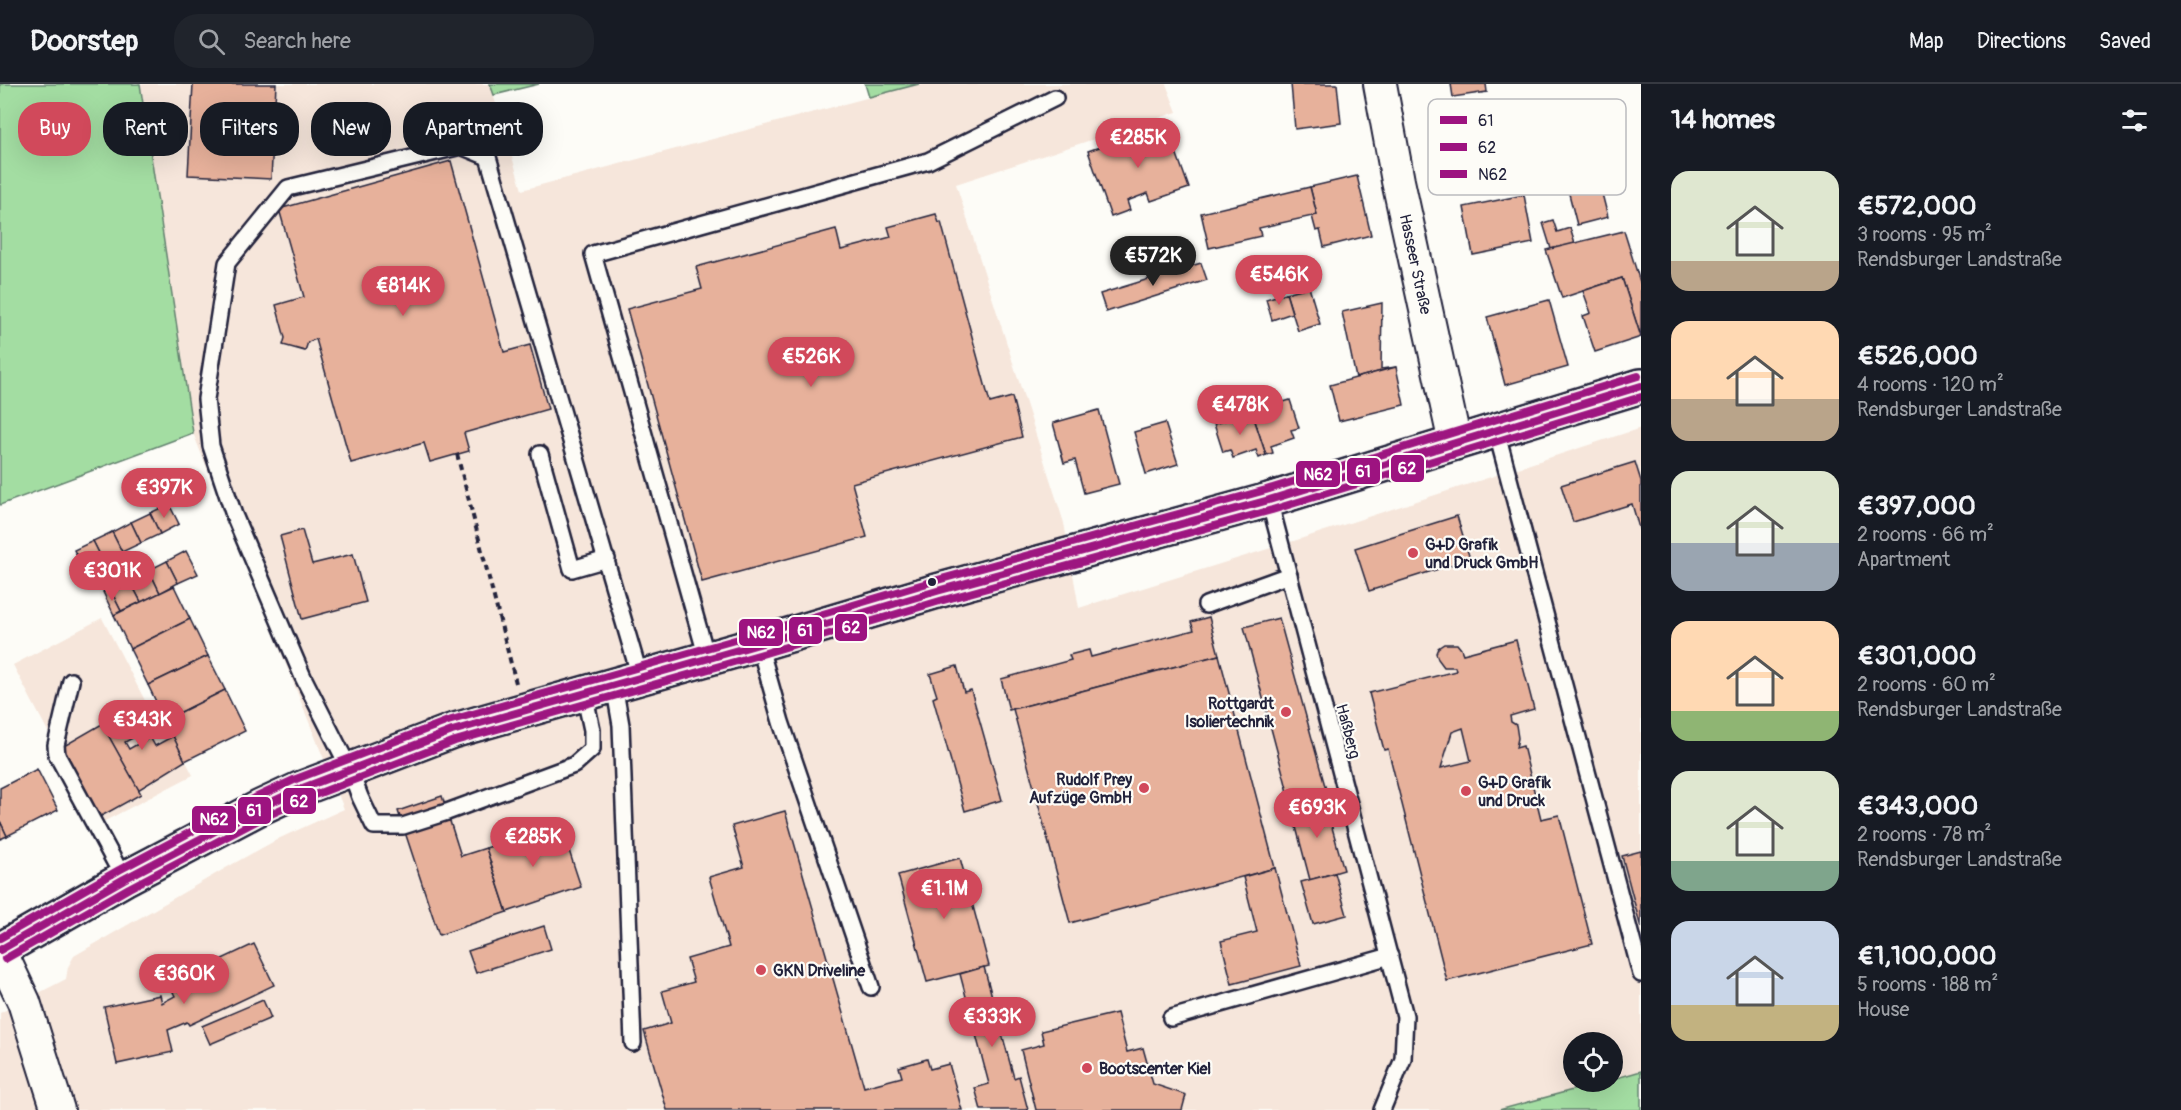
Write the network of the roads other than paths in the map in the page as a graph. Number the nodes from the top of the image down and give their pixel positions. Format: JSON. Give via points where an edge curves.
{"nodes":[{"id":1,"x":1380,"y":84,"type":"edge"},
{"id":2,"x":1055,"y":98,"type":"dead end"},
{"id":3,"x":1641,"y":386,"type":"edge"},
{"id":4,"x":1496,"y":430,"type":"junction"},
{"id":5,"x":1455,"y":443,"type":"junction"},
{"id":6,"x":540,"y":454,"type":"dead end"},
{"id":7,"x":1269,"y":500,"type":"junction"},
{"id":8,"x":607,"y":559,"type":"junction"},
{"id":9,"x":1289,"y":575,"type":"junction"},
{"id":10,"x":1206,"y":605,"type":"dead end"},
{"id":11,"x":759,"y":644,"type":"junction"},
{"id":12,"x":707,"y":658,"type":"junction"},
{"id":13,"x":71,"y":681,"type":"dead end"},
{"id":14,"x":613,"y":685,"type":"junction"},
{"id":15,"x":350,"y":770,"type":"junction"},
{"id":16,"x":124,"y":879,"type":"junction"},
{"id":17,"x":3,"y":943,"type":"edge"},
{"id":18,"x":1390,"y":956,"type":"junction"},
{"id":19,"x":1641,"y":974,"type":"edge"},
{"id":20,"x":870,"y":987,"type":"dead end"},
{"id":21,"x":1171,"y":1018,"type":"dead end"},
{"id":22,"x":633,"y":1043,"type":"dead end"},
{"id":23,"x":58,"y":1110,"type":"edge"},
{"id":24,"x":1382,"y":1110,"type":"edge"}],
"edges":[{"from":1,"to":5,"type":"street","name":"Hasseer Straße"},
{"from":2,"to":12,"type":"lane","via":[[928,161],[593,254]]},
{"from":3,"to":4,"type":"street"},
{"from":4,"to":5,"type":"street"},
{"from":4,"to":19,"type":"lane"},
{"from":5,"to":7,"type":"street"},
{"from":6,"to":8,"type":"lane","via":[[572,569]]},
{"from":7,"to":9,"type":"lane","name":"Haßberg"},
{"from":7,"to":11,"type":"street"},
{"from":8,"to":14,"type":"lane"},
{"from":8,"to":15,"type":"lane","via":[[488,157],[461,146],[288,188],[227,264],[206,399],[211,446],[234,515],[303,677]]},
{"from":9,"to":10,"type":"lane"},
{"from":9,"to":18,"type":"lane","name":"Haßberg"},
{"from":11,"to":12,"type":"street"},
{"from":11,"to":20,"type":"lane","via":[[781,722]]},
{"from":12,"to":14,"type":"street"},
{"from":13,"to":16,"type":"lane","via":[[57,755]]},
{"from":14,"to":15,"type":"street","via":[[452,731]]},
{"from":14,"to":15,"type":"lane","via":[[592,730],[592,749],[574,765],[447,812],[403,826],[374,826]]},
{"from":14,"to":22,"type":"lane","via":[[621,725]]},
{"from":15,"to":16,"type":"street","via":[[259,808]]},
{"from":16,"to":17,"type":"street"},
{"from":17,"to":23,"type":"street"},
{"from":18,"to":21,"type":"lane"},
{"from":18,"to":24,"type":"lane","name":"Haßberg","via":[[1406,1016],[1403,1059]]}]}
